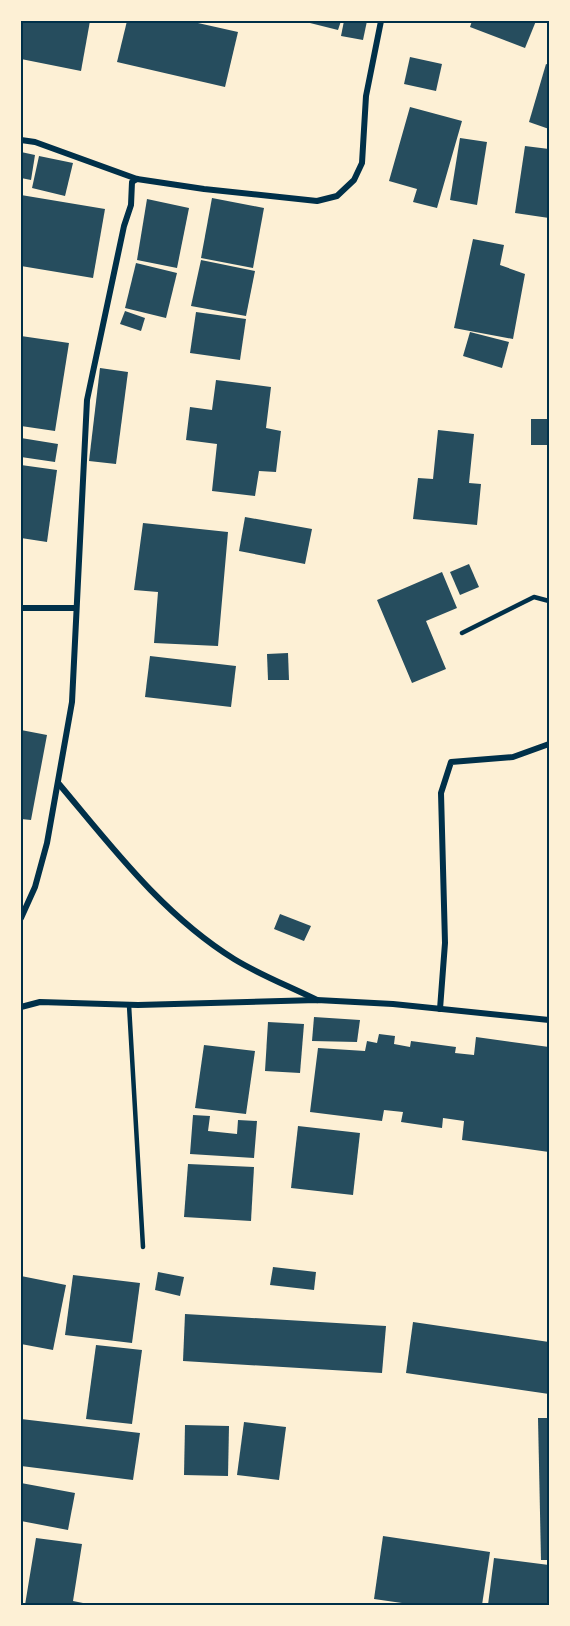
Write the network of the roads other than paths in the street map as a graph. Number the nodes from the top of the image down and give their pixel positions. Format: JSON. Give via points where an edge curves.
{"nodes":[{"id":1,"x":381,"y":21,"type":"edge"},
{"id":2,"x":21,"y":140,"type":"edge"},
{"id":3,"x":137,"y":179,"type":"junction"},
{"id":4,"x":549,"y":601,"type":"edge"},
{"id":5,"x":21,"y":608,"type":"edge"},
{"id":6,"x":75,"y":608,"type":"junction"},
{"id":7,"x":462,"y":633,"type":"dead end"},
{"id":8,"x":549,"y":744,"type":"edge"},
{"id":9,"x":59,"y":784,"type":"junction"},
{"id":10,"x":21,"y":918,"type":"edge"},
{"id":11,"x":317,"y":1000,"type":"junction"},
{"id":12,"x":129,"y":1005,"type":"junction"},
{"id":13,"x":21,"y":1007,"type":"edge"},
{"id":14,"x":440,"y":1009,"type":"junction"},
{"id":15,"x":549,"y":1020,"type":"edge"},
{"id":16,"x":143,"y":1247,"type":"dead end"}],
"edges":[{"from":1,"to":3,"type":"street","via":[[366,96],[362,163],[354,180],[337,196],[317,201]]},
{"from":2,"to":3,"type":"street"},
{"from":3,"to":6,"type":"street","via":[[132,182],[131,205],[87,400]]},
{"from":4,"to":7,"type":"lane","via":[[534,597]]},
{"from":5,"to":6,"type":"street"},
{"from":6,"to":9,"type":"street","via":[[73,692]]},
{"from":8,"to":14,"type":"street","via":[[513,757],[451,762],[441,792],[446,943]]},
{"from":9,"to":10,"type":"street","via":[[35,887]]},
{"from":9,"to":11,"type":"street","via":[[145,886],[202,936],[234,960]]},
{"from":11,"to":12,"type":"street"},
{"from":11,"to":14,"type":"street"},
{"from":12,"to":13,"type":"street","via":[[40,1002]]},
{"from":12,"to":16,"type":"lane"},
{"from":14,"to":15,"type":"street"}]}
